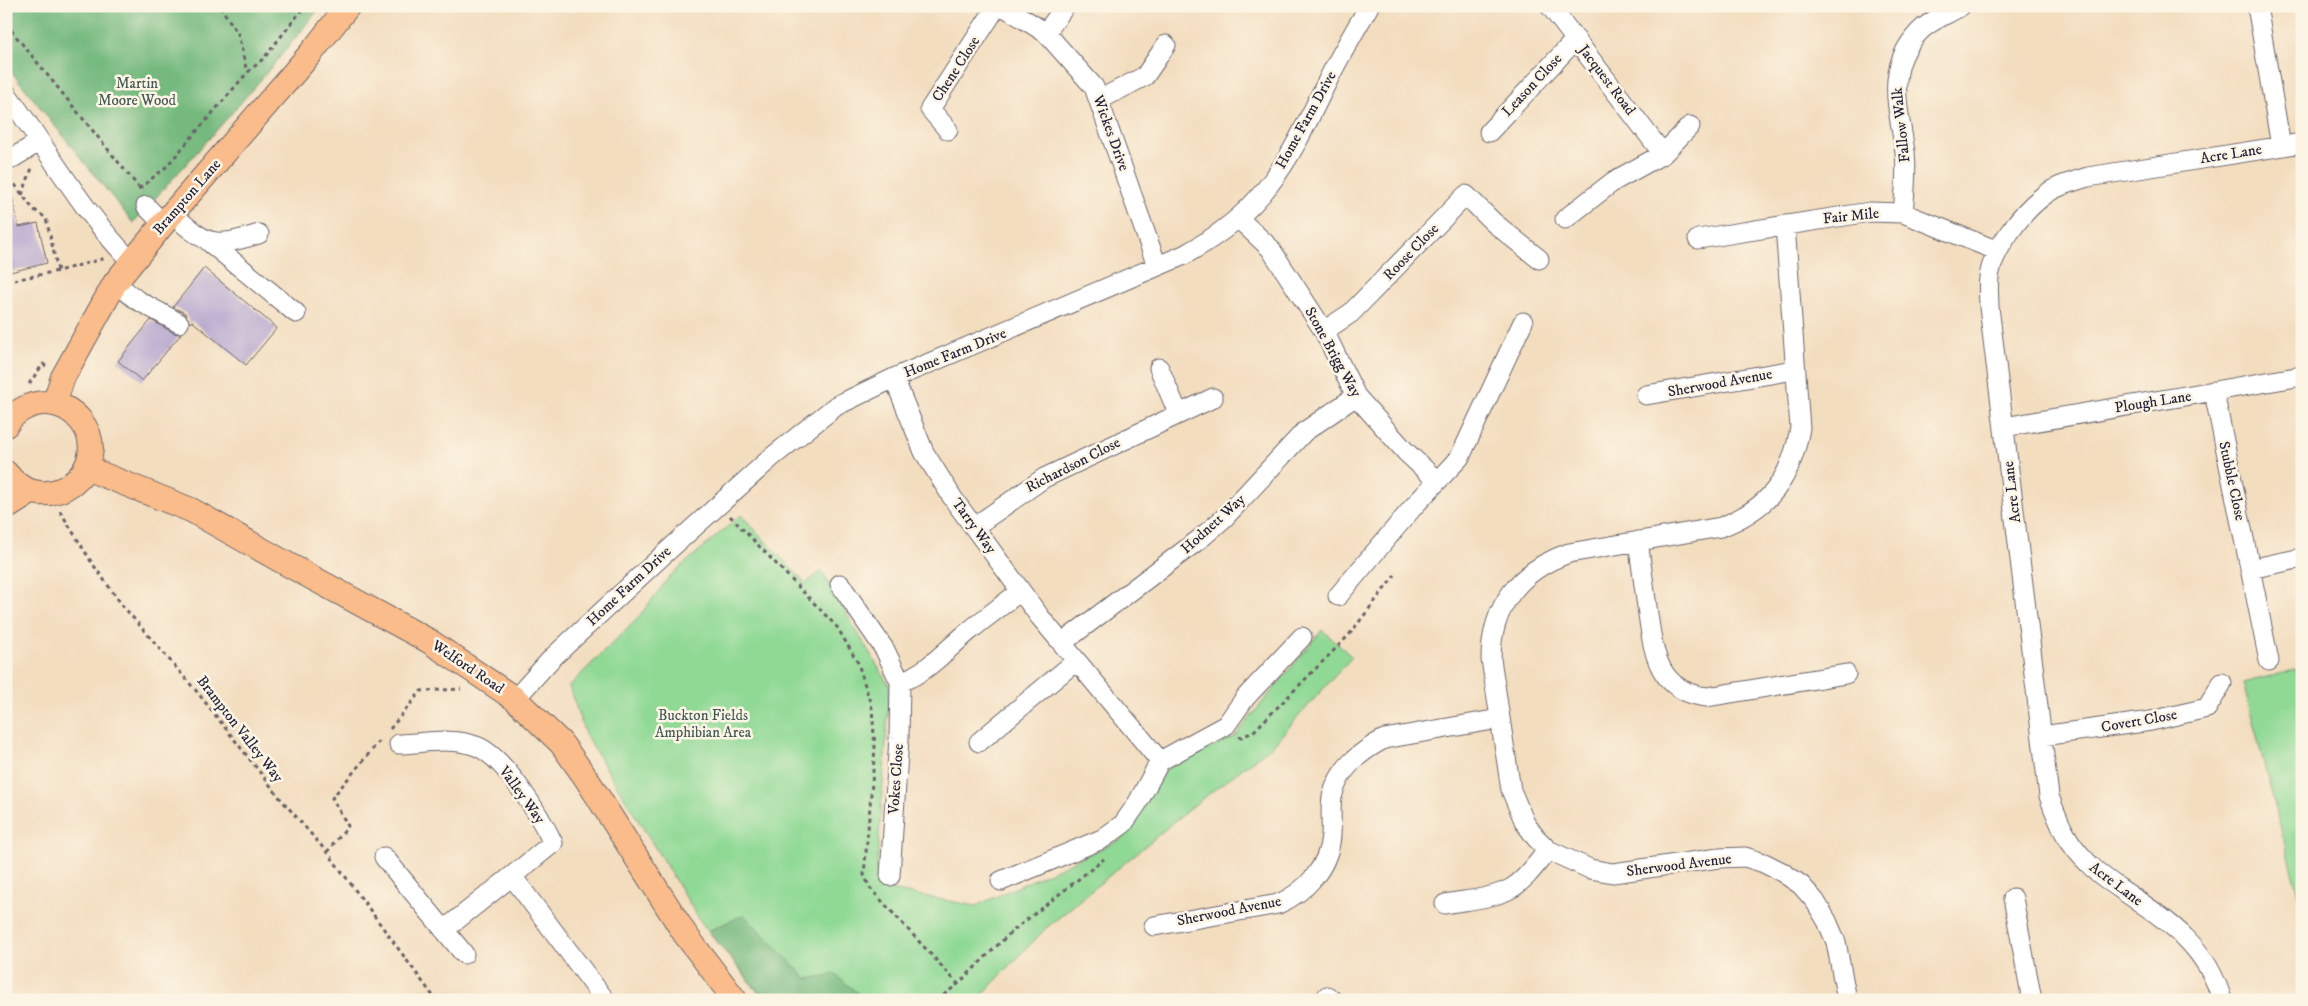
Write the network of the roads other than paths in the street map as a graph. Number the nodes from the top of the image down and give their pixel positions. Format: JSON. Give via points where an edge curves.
{"nodes":[{"id":1,"x":348,"y":6,"type":"edge"},
{"id":2,"x":997,"y":6,"type":"edge"},
{"id":3,"x":1003,"y":6,"type":"edge"},
{"id":4,"x":1065,"y":6,"type":"edge"},
{"id":5,"x":1369,"y":6,"type":"edge"},
{"id":6,"x":1550,"y":6,"type":"edge"},
{"id":7,"x":1961,"y":6,"type":"edge"},
{"id":8,"x":2257,"y":6,"type":"edge"},
{"id":9,"x":1046,"y":33,"type":"junction"},
{"id":10,"x":1576,"y":39,"type":"junction"},
{"id":11,"x":1166,"y":45,"type":"dead end"},
{"id":12,"x":6,"y":93,"type":"edge"},
{"id":13,"x":1099,"y":100,"type":"junction"},
{"id":14,"x":1690,"y":126,"type":"dead end"},
{"id":15,"x":948,"y":130,"type":"dead end"},
{"id":16,"x":1489,"y":132,"type":"dead end"},
{"id":17,"x":40,"y":142,"type":"junction"},
{"id":18,"x":2302,"y":143,"type":"edge"},
{"id":19,"x":2280,"y":146,"type":"junction"},
{"id":20,"x":1663,"y":154,"type":"junction"},
{"id":21,"x":6,"y":162,"type":"edge"},
{"id":22,"x":144,"y":197,"type":"road end"},
{"id":23,"x":1903,"y":213,"type":"junction"},
{"id":24,"x":1238,"y":218,"type":"junction"},
{"id":25,"x":168,"y":219,"type":"junction"},
{"id":26,"x":1564,"y":219,"type":"dead end"},
{"id":27,"x":1785,"y":225,"type":"junction"},
{"id":28,"x":259,"y":234,"type":"dead end"},
{"id":29,"x":1698,"y":239,"type":"dead end"},
{"id":30,"x":208,"y":241,"type":"junction"},
{"id":31,"x":1998,"y":251,"type":"junction"},
{"id":32,"x":1539,"y":259,"type":"dead end"},
{"id":33,"x":132,"y":262,"type":"junction"},
{"id":34,"x":1157,"y":266,"type":"junction"},
{"id":35,"x":115,"y":284,"type":"junction"},
{"id":36,"x":296,"y":313,"type":"dead end"},
{"id":37,"x":1523,"y":322,"type":"dead end"},
{"id":38,"x":179,"y":323,"type":"dead end"},
{"id":39,"x":1324,"y":331,"type":"junction"},
{"id":40,"x":1158,"y":368,"type":"dead end"},
{"id":41,"x":1794,"y":370,"type":"junction"},
{"id":42,"x":2302,"y":376,"type":"edge"},
{"id":43,"x":894,"y":378,"type":"junction"},
{"id":44,"x":2214,"y":392,"type":"junction"},
{"id":45,"x":1646,"y":395,"type":"dead end"},
{"id":46,"x":1356,"y":396,"type":"junction"},
{"id":47,"x":1213,"y":398,"type":"dead end"},
{"id":48,"x":54,"y":404,"type":"junction"},
{"id":49,"x":1178,"y":413,"type":"junction"},
{"id":50,"x":7,"y":421,"type":"edge"},
{"id":51,"x":2004,"y":426,"type":"junction"},
{"id":52,"x":86,"y":468,"type":"junction"},
{"id":53,"x":1436,"y":480,"type":"junction"},
{"id":54,"x":14,"y":485,"type":"edge"},
{"id":55,"x":6,"y":508,"type":"edge"},
{"id":56,"x":974,"y":528,"type":"junction"},
{"id":57,"x":1638,"y":541,"type":"junction"},
{"id":58,"x":2302,"y":558,"type":"edge"},
{"id":59,"x":2250,"y":569,"type":"junction"},
{"id":60,"x":840,"y":584,"type":"dead end"},
{"id":61,"x":1020,"y":591,"type":"junction"},
{"id":62,"x":1338,"y":596,"type":"dead end"},
{"id":63,"x":1302,"y":637,"type":"dead end"},
{"id":64,"x":1062,"y":643,"type":"junction"},
{"id":65,"x":1076,"y":660,"type":"junction"},
{"id":66,"x":2269,"y":661,"type":"dead end"},
{"id":67,"x":1846,"y":674,"type":"dead end"},
{"id":68,"x":900,"y":682,"type":"junction"},
{"id":69,"x":2222,"y":683,"type":"dead end"},
{"id":70,"x":515,"y":699,"type":"junction"},
{"id":71,"x":1499,"y":719,"type":"junction"},
{"id":72,"x":2042,"y":736,"type":"junction"},
{"id":73,"x":390,"y":737,"type":"road end"},
{"id":74,"x":979,"y":742,"type":"dead end"},
{"id":75,"x":1160,"y":761,"type":"junction"},
{"id":76,"x":1548,"y":850,"type":"junction"},
{"id":77,"x":384,"y":857,"type":"dead end"},
{"id":78,"x":512,"y":876,"type":"junction"},
{"id":79,"x":890,"y":876,"type":"dead end"},
{"id":80,"x":1001,"y":881,"type":"dead end"},
{"id":81,"x":2012,"y":898,"type":"dead end"},
{"id":82,"x":1445,"y":904,"type":"dead end"},
{"id":83,"x":1154,"y":926,"type":"dead end"},
{"id":84,"x":444,"y":930,"type":"junction"},
{"id":85,"x":464,"y":954,"type":"dead end"},
{"id":86,"x":729,"y":998,"type":"edge"},
{"id":87,"x":605,"y":1000,"type":"edge"},
{"id":88,"x":1847,"y":1000,"type":"edge"},
{"id":89,"x":2032,"y":1000,"type":"edge"},
{"id":90,"x":2222,"y":1000,"type":"edge"}],
"edges":[{"from":1,"to":25,"type":"main road","name":"Brampton Lane"},
{"from":2,"to":15,"type":"street","name":"Chene Close","via":[[930,109]]},
{"from":3,"to":9,"type":"street","name":"Wickes Drive"},
{"from":4,"to":9,"type":"street"},
{"from":5,"to":24,"type":"street","name":"Home Farm Drive","via":[[1297,143],[1269,186]]},
{"from":6,"to":10,"type":"street","name":"Jacquest Road"},
{"from":7,"to":23,"type":"street","name":"Fallow Walk","via":[[1920,31],[1901,58],[1895,92],[1905,153]]},
{"from":8,"to":19,"type":"street"},
{"from":9,"to":13,"type":"street","name":"Wickes Drive","via":[[1094,87]]},
{"from":10,"to":16,"type":"street","name":"Leason Close"},
{"from":10,"to":20,"type":"street","name":"Jacquest Road"},
{"from":11,"to":13,"type":"street","via":[[1145,76]]},
{"from":12,"to":17,"type":"street"},
{"from":13,"to":34,"type":"street","name":"Wickes Drive"},
{"from":14,"to":20,"type":"street"},
{"from":17,"to":21,"type":"street"},
{"from":17,"to":33,"type":"street","via":[[89,211]]},
{"from":18,"to":19,"type":"street","name":"Acre Lane"},
{"from":19,"to":31,"type":"street","name":"Acre Lane","via":[[2088,177],[2061,186],[2042,196],[2026,212]]},
{"from":20,"to":26,"type":"street","via":[[1614,181]]},
{"from":22,"to":25,"type":"street"},
{"from":23,"to":27,"type":"street","name":"Fair Mile","via":[[1870,212]]},
{"from":23,"to":31,"type":"street","name":"Fair Mile"},
{"from":24,"to":34,"type":"street","name":"Home Farm Drive","via":[[1203,244]]},
{"from":24,"to":39,"type":"street","name":"Stone Brigg Way","via":[[1270,248]]},
{"from":25,"to":30,"type":"street"},
{"from":25,"to":33,"type":"main road","name":"Brampton Lane"},
{"from":27,"to":29,"type":"street","name":"Fair Mile"},
{"from":27,"to":41,"type":"street","name":"Sherwood Avenue"},
{"from":28,"to":30,"type":"street","via":[[216,244]]},
{"from":30,"to":36,"type":"street"},
{"from":31,"to":51,"type":"street","name":"Acre Lane","via":[[1990,272],[1989,307]]},
{"from":32,"to":39,"type":"street","name":"Roose Close","via":[[1493,222],[1466,195],[1351,312]]},
{"from":33,"to":35,"type":"main road","name":"Brampton Lane"},
{"from":34,"to":43,"type":"street","name":"Home Farm Drive"},
{"from":35,"to":38,"type":"street"},
{"from":35,"to":48,"type":"main road","name":"Brampton Lane","via":[[62,377]]},
{"from":37,"to":53,"type":"street","via":[[1460,457]]},
{"from":39,"to":46,"type":"street","name":"Stone Brigg Way"},
{"from":40,"to":49,"type":"street"},
{"from":41,"to":45,"type":"street","name":"Sherwood Avenue"},
{"from":41,"to":57,"type":"street","name":"Sherwood Avenue","via":[[1800,428],[1790,468],[1777,489],[1740,520],[1721,527]]},
{"from":42,"to":44,"type":"street","name":"Plough Lane"},
{"from":43,"to":56,"type":"street","name":"Tarry Way","via":[[924,452]]},
{"from":43,"to":70,"type":"street","name":"Home Farm Drive","via":[[830,410],[772,457],[552,658]]},
{"from":44,"to":51,"type":"street","name":"Plough Lane"},
{"from":44,"to":59,"type":"street","name":"Stubble Close"},
{"from":46,"to":53,"type":"street","name":"Stone Brigg Way"},
{"from":46,"to":64,"type":"street","name":"Hodnett Way","via":[[1304,432],[1224,518],[1201,538]]},
{"from":47,"to":49,"type":"street","name":"Richardson Close"},
{"from":48,"to":50,"type":"main road","via":[[26,407]]},
{"from":48,"to":52,"type":"main road","via":[[69,410],[84,426],[90,446]]},
{"from":49,"to":56,"type":"street","name":"Richardson Close","via":[[1044,478]]},
{"from":51,"to":72,"type":"street","name":"Acre Lane"},
{"from":52,"to":54,"type":"main road","via":[[72,485],[52,493]]},
{"from":52,"to":70,"type":"main road","name":"Welford Road","via":[[191,510],[430,641]]},
{"from":53,"to":62,"type":"street"},
{"from":54,"to":55,"type":"main road"},
{"from":56,"to":61,"type":"street","name":"Tarry Way"},
{"from":57,"to":67,"type":"street","via":[[1656,660],[1670,680],[1683,690],[1707,697]]},
{"from":57,"to":71,"type":"street","name":"Sherwood Avenue","via":[[1569,553],[1553,559],[1517,585],[1502,609],[1491,638]]},
{"from":58,"to":59,"type":"street"},
{"from":59,"to":66,"type":"street","name":"Stubble Close"},
{"from":60,"to":68,"type":"street","name":"Vokes Close","via":[[885,650]]},
{"from":61,"to":64,"type":"street","name":"Tarry Way"},
{"from":61,"to":68,"type":"street","via":[[914,678]]},
{"from":63,"to":75,"type":"street","via":[[1245,698],[1226,725]]},
{"from":64,"to":65,"type":"street","name":"Tarry Way"},
{"from":65,"to":74,"type":"street"},
{"from":65,"to":75,"type":"street","name":"Tarry Way"},
{"from":68,"to":79,"type":"street","name":"Vokes Close"},
{"from":69,"to":72,"type":"street","name":"Covert Close","via":[[2207,708],[2151,721]]},
{"from":70,"to":86,"type":"main road","name":"Welford Road","via":[[561,743]]},
{"from":71,"to":76,"type":"street","name":"Sherwood Avenue","via":[[1514,801],[1525,823]]},
{"from":71,"to":83,"type":"street","name":"Sherwood Avenue","via":[[1384,739],[1351,761],[1332,798],[1331,838],[1326,856],[1318,873],[1294,898],[1278,904]]},
{"from":72,"to":90,"type":"street","name":"Acre Lane","via":[[2049,796],[2059,826],[2090,866],[2184,935],[2211,969]]},
{"from":73,"to":78,"type":"street","name":"Valley Way","via":[[453,742],[490,753],[533,805],[553,843]]},
{"from":75,"to":80,"type":"street","via":[[1123,824],[1102,839]]},
{"from":76,"to":82,"type":"street","via":[[1524,878],[1510,888]]},
{"from":76,"to":88,"type":"street","name":"Sherwood Avenue","via":[[1590,870],[1613,873],[1719,858],[1745,857],[1764,862],[1801,885],[1815,901],[1836,942]]},
{"from":77,"to":84,"type":"street"},
{"from":78,"to":84,"type":"street"},
{"from":78,"to":87,"type":"street"},
{"from":81,"to":89,"type":"street"},
{"from":84,"to":85,"type":"street"}]}
